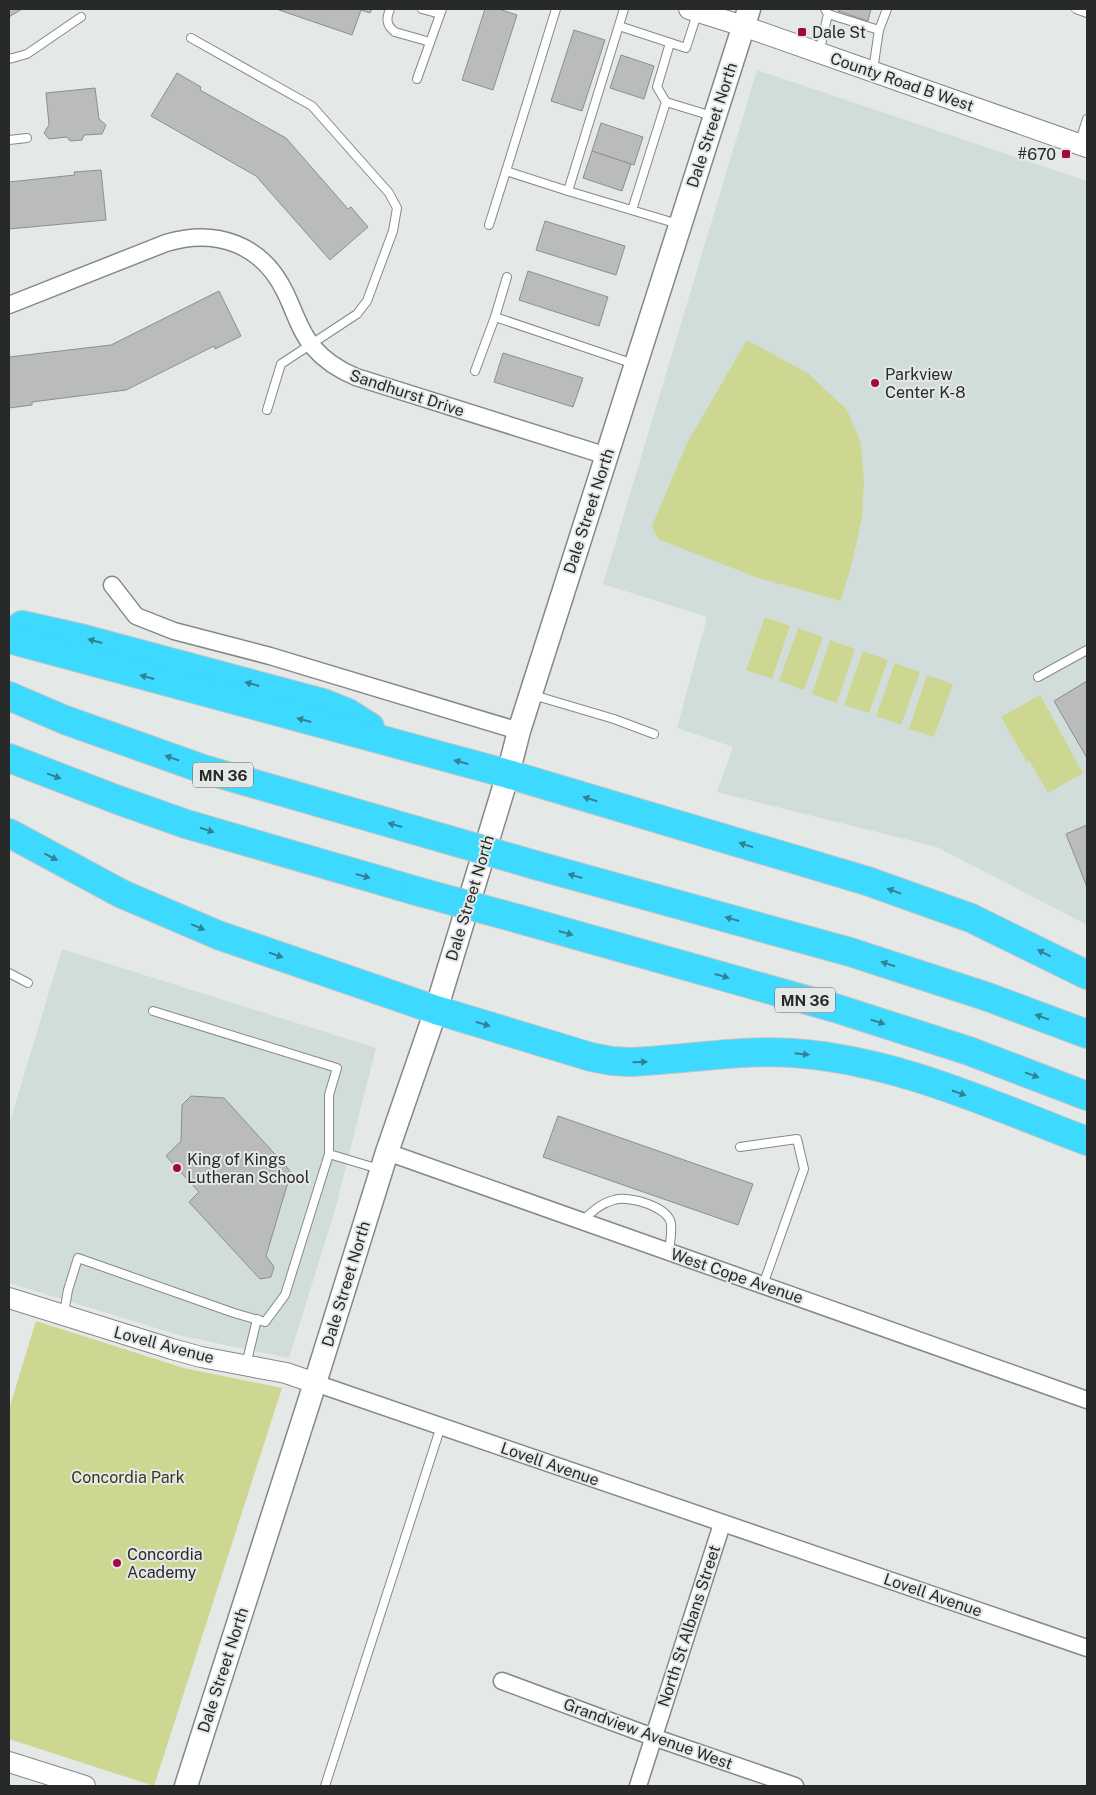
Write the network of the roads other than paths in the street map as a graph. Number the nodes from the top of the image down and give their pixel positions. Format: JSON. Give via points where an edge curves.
{"nodes":[{"id":1,"x":390,"y":9,"type":"edge"},
{"id":2,"x":422,"y":9,"type":"edge"},
{"id":3,"x":556,"y":9,"type":"edge"},
{"id":4,"x":624,"y":9,"type":"edge"},
{"id":5,"x":887,"y":9,"type":"edge"},
{"id":6,"x":1076,"y":9,"type":"edge"},
{"id":7,"x":693,"y":10,"type":"edge"},
{"id":8,"x":441,"y":11,"type":"edge"},
{"id":9,"x":826,"y":12,"type":"edge"},
{"id":10,"x":1087,"y":12,"type":"edge"},
{"id":11,"x":82,"y":17,"type":"dead end"},
{"id":12,"x":746,"y":17,"type":"edge"},
{"id":13,"x":619,"y":26,"type":"junction"},
{"id":14,"x":879,"y":30,"type":"junction"},
{"id":15,"x":191,"y":38,"type":"dead end"},
{"id":16,"x":430,"y":42,"type":"junction"},
{"id":17,"x":670,"y":43,"type":"junction"},
{"id":18,"x":819,"y":53,"type":"junction"},
{"id":19,"x":9,"y":58,"type":"edge"},
{"id":20,"x":873,"y":72,"type":"junction"},
{"id":21,"x":417,"y":79,"type":"dead end"},
{"id":22,"x":666,"y":102,"type":"junction"},
{"id":23,"x":714,"y":117,"type":"junction"},
{"id":24,"x":1087,"y":119,"type":"edge"},
{"id":25,"x":27,"y":138,"type":"dead end"},
{"id":26,"x":9,"y":140,"type":"edge"},
{"id":27,"x":1083,"y":145,"type":"edge"},
{"id":28,"x":506,"y":171,"type":"junction"},
{"id":29,"x":568,"y":190,"type":"junction"},
{"id":30,"x":632,"y":210,"type":"junction"},
{"id":31,"x":680,"y":224,"type":"junction"},
{"id":32,"x":489,"y":225,"type":"dead end"},
{"id":33,"x":507,"y":277,"type":"dead end"},
{"id":34,"x":9,"y":305,"type":"edge"},
{"id":35,"x":495,"y":318,"type":"junction"},
{"id":36,"x":311,"y":346,"type":"junction"},
{"id":37,"x":636,"y":365,"type":"junction"},
{"id":38,"x":475,"y":371,"type":"dead end"},
{"id":39,"x":267,"y":410,"type":"dead end"},
{"id":40,"x":607,"y":456,"type":"junction"},
{"id":41,"x":112,"y":585,"type":"dead end"},
{"id":42,"x":9,"y":622,"type":"edge"},
{"id":43,"x":9,"y":639,"type":"edge"},
{"id":44,"x":1087,"y":650,"type":"edge"},
{"id":45,"x":1038,"y":677,"type":"dead end"},
{"id":46,"x":530,"y":695,"type":"junction"},
{"id":47,"x":9,"y":696,"type":"edge"},
{"id":48,"x":519,"y":730,"type":"junction"},
{"id":49,"x":654,"y":734,"type":"dead end"},
{"id":50,"x":392,"y":743,"type":"junction"},
{"id":51,"x":9,"y":758,"type":"edge"},
{"id":52,"x":508,"y":774,"type":"junction"},
{"id":53,"x":9,"y":833,"type":"edge"},
{"id":54,"x":9,"y":973,"type":"edge"},
{"id":55,"x":1087,"y":975,"type":"edge"},
{"id":56,"x":28,"y":983,"type":"dead end"},
{"id":57,"x":436,"y":1010,"type":"junction"},
{"id":58,"x":153,"y":1011,"type":"dead end"},
{"id":59,"x":1087,"y":1034,"type":"edge"},
{"id":60,"x":1087,"y":1096,"type":"edge"},
{"id":61,"x":1087,"y":1140,"type":"edge"},
{"id":62,"x":740,"y":1147,"type":"dead end"},
{"id":63,"x":329,"y":1154,"type":"junction"},
{"id":64,"x":384,"y":1161,"type":"junction"},
{"id":65,"x":582,"y":1221,"type":"junction"},
{"id":66,"x":669,"y":1252,"type":"junction"},
{"id":67,"x":763,"y":1285,"type":"junction"},
{"id":68,"x":9,"y":1298,"type":"edge"},
{"id":69,"x":64,"y":1315,"type":"junction"},
{"id":70,"x":257,"y":1319,"type":"junction"},
{"id":71,"x":246,"y":1365,"type":"junction"},
{"id":72,"x":315,"y":1383,"type":"junction"},
{"id":73,"x":1087,"y":1400,"type":"edge"},
{"id":74,"x":441,"y":1426,"type":"junction"},
{"id":75,"x":722,"y":1524,"type":"junction"},
{"id":76,"x":1087,"y":1648,"type":"edge"},
{"id":77,"x":502,"y":1681,"type":"dead end"},
{"id":78,"x":653,"y":1738,"type":"junction"},
{"id":79,"x":9,"y":1762,"type":"edge"},
{"id":80,"x":85,"y":1786,"type":"edge"},
{"id":81,"x":186,"y":1786,"type":"edge"},
{"id":82,"x":325,"y":1786,"type":"edge"},
{"id":83,"x":638,"y":1786,"type":"edge"},
{"id":84,"x":795,"y":1786,"type":"edge"}],
"edges":[{"from":1,"to":16,"type":"lane","via":[[387,23],[390,28]]},
{"from":2,"to":8,"type":"lane"},
{"from":3,"to":28,"type":"lane"},
{"from":4,"to":13,"type":"lane"},
{"from":5,"to":14,"type":"lane"},
{"from":6,"to":10,"type":"lane"},
{"from":7,"to":12,"type":"street","name":"County Road B West"},
{"from":7,"to":17,"type":"lane","via":[[686,48]]},
{"from":8,"to":16,"type":"lane"},
{"from":9,"to":14,"type":"lane"},
{"from":9,"to":18,"type":"lane"},
{"from":11,"to":19,"type":"lane","via":[[26,54]]},
{"from":12,"to":18,"type":"street","name":"County Road B West"},
{"from":12,"to":23,"type":"main road","name":"Dale Street North"},
{"from":13,"to":17,"type":"lane"},
{"from":13,"to":29,"type":"lane"},
{"from":14,"to":20,"type":"lane"},
{"from":15,"to":36,"type":"lane","via":[[312,106],[389,193],[397,208],[393,231],[367,301],[357,314]]},
{"from":16,"to":21,"type":"lane"},
{"from":17,"to":22,"type":"lane","via":[[657,87]]},
{"from":18,"to":20,"type":"street","name":"County Road B West"},
{"from":20,"to":27,"type":"street","name":"County Road B West"},
{"from":22,"to":23,"type":"lane"},
{"from":22,"to":30,"type":"lane"},
{"from":23,"to":31,"type":"main road","name":"Dale Street North"},
{"from":24,"to":27,"type":"lane"},
{"from":25,"to":26,"type":"lane"},
{"from":28,"to":29,"type":"lane"},
{"from":28,"to":32,"type":"lane"},
{"from":29,"to":30,"type":"lane"},
{"from":30,"to":31,"type":"lane"},
{"from":31,"to":37,"type":"main road","name":"Dale Street North"},
{"from":33,"to":35,"type":"lane"},
{"from":34,"to":36,"type":"street","name":"Sandhurst Drive","via":[[174,240],[202,236],[239,244],[268,266],[279,280]]},
{"from":35,"to":37,"type":"lane"},
{"from":35,"to":38,"type":"lane"},
{"from":36,"to":39,"type":"lane","via":[[281,364]]},
{"from":36,"to":40,"type":"street","name":"Sandhurst Drive","via":[[340,371],[356,377]]},
{"from":37,"to":40,"type":"main road","name":"Dale Street North"},
{"from":40,"to":46,"type":"main road","name":"Dale Street North"},
{"from":41,"to":48,"type":"street","via":[[136,616],[174,631]]},
{"from":50,"to":42,"type":"highway","one_way":true,"via":[[348,713],[323,703],[84,638]]},
{"from":50,"to":43,"type":"highway","one_way":true},
{"from":44,"to":45,"type":"lane"},
{"from":46,"to":48,"type":"main road","name":"Dale Street North"},
{"from":46,"to":49,"type":"lane"},
{"from":59,"to":47,"type":"highway","number":"MN 36","one_way":true,"bridge":true,"via":[[876,960],[203,769],[65,720]]},
{"from":48,"to":52,"type":"main road","name":"Dale Street North"},
{"from":52,"to":50,"type":"highway","one_way":true},
{"from":51,"to":60,"type":"highway","number":"MN 36","one_way":true,"bridge":true,"via":[[186,824],[835,1008],[970,1051]]},
{"from":55,"to":52,"type":"highway","one_way":true,"via":[[971,918],[867,881]]},
{"from":52,"to":57,"type":"main road","name":"Dale Street North"},
{"from":53,"to":57,"type":"highway","one_way":true,"via":[[122,894],[218,935]]},
{"from":54,"to":56,"type":"lane"},
{"from":57,"to":61,"type":"highway","one_way":true,"via":[[612,1061],[766,1052],[858,1062],[964,1094]]},
{"from":57,"to":64,"type":"main road","name":"Dale Street North"},
{"from":58,"to":63,"type":"lane","via":[[337,1068],[328,1095]]},
{"from":62,"to":67,"type":"lane","via":[[797,1139],[804,1169]]},
{"from":63,"to":64,"type":"lane"},
{"from":63,"to":70,"type":"lane","via":[[285,1295],[265,1322]]},
{"from":64,"to":65,"type":"street","name":"West Cope Avenue"},
{"from":64,"to":72,"type":"main road","name":"Dale Street North"},
{"from":65,"to":66,"type":"street","name":"West Cope Avenue"},
{"from":65,"to":66,"type":"lane","via":[[599,1206],[616,1199],[643,1202],[665,1213],[671,1223]]},
{"from":66,"to":67,"type":"street","name":"West Cope Avenue"},
{"from":67,"to":73,"type":"street","name":"West Cope Avenue"},
{"from":68,"to":69,"type":"street","name":"Lovell Avenue"},
{"from":69,"to":70,"type":"lane","via":[[78,1258]]},
{"from":69,"to":71,"type":"street","name":"Lovell Avenue","via":[[172,1349]]},
{"from":70,"to":71,"type":"lane"},
{"from":71,"to":72,"type":"street","name":"Lovell Avenue"},
{"from":72,"to":74,"type":"street","name":"Lovell Avenue"},
{"from":72,"to":81,"type":"main road","name":"Dale Street North"},
{"from":74,"to":75,"type":"street","name":"Lovell Avenue"},
{"from":74,"to":82,"type":"lane"},
{"from":75,"to":76,"type":"street","name":"Lovell Avenue"},
{"from":75,"to":78,"type":"street","name":"North St Albans Street"},
{"from":77,"to":78,"type":"street","name":"Grandview Avenue West"},
{"from":78,"to":83,"type":"street","name":"North St Albans Street"},
{"from":78,"to":84,"type":"street","name":"Grandview Avenue West"},
{"from":79,"to":80,"type":"street"}]}
